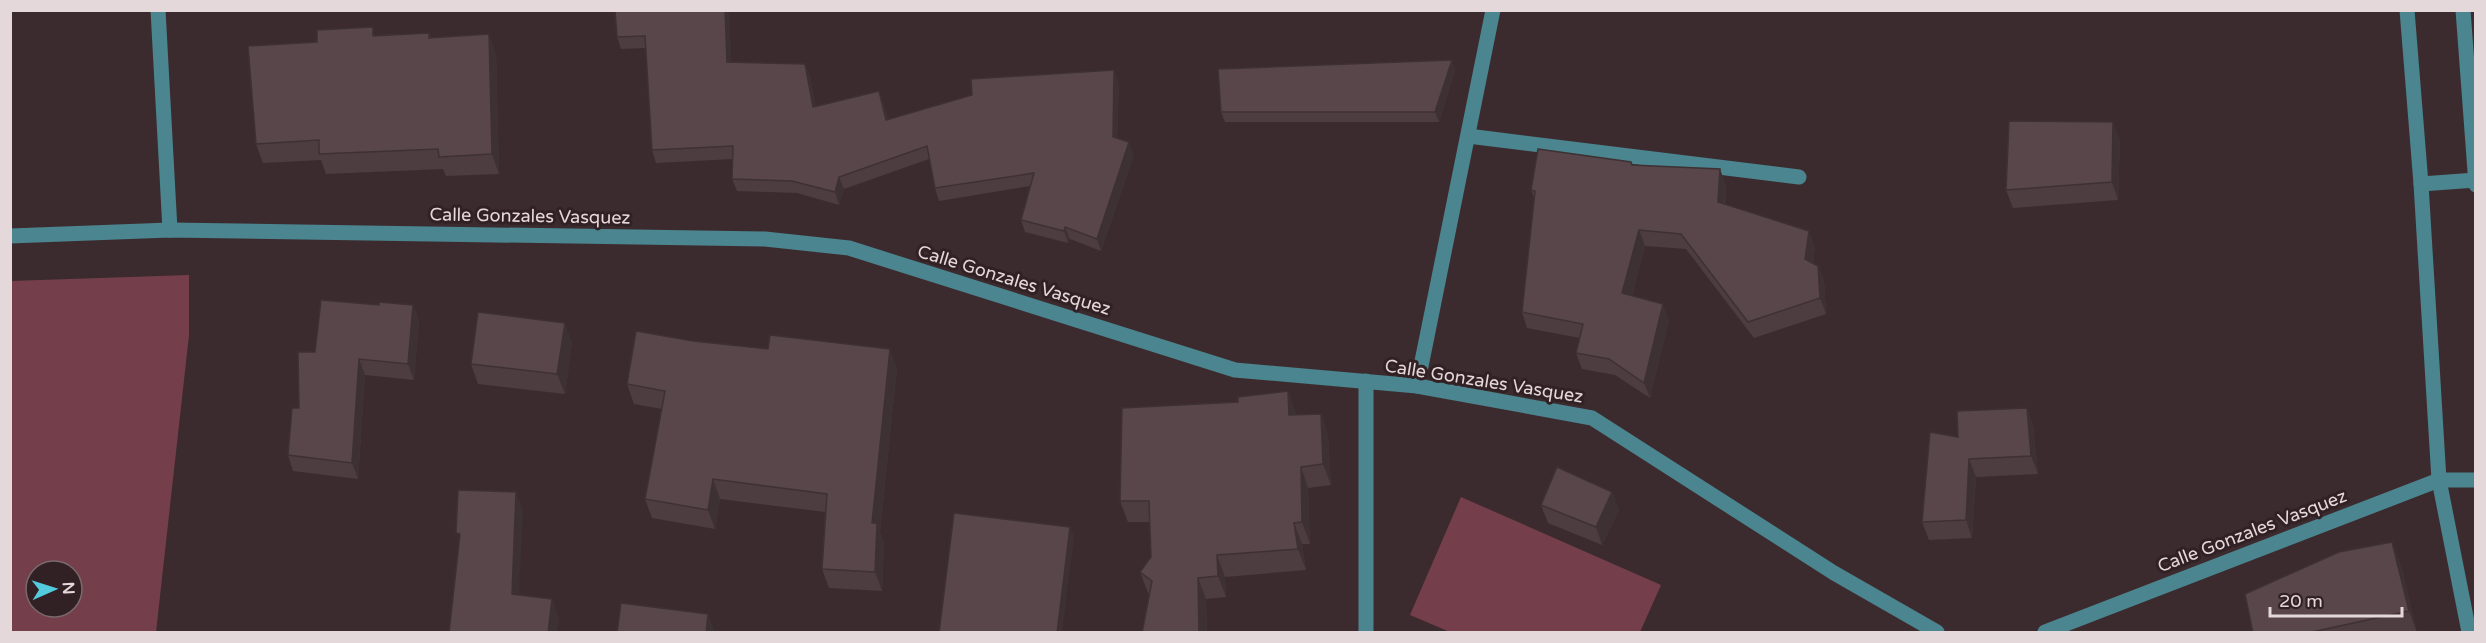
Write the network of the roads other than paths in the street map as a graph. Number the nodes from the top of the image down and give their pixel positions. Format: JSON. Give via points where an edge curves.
{"nodes":[{"id":1,"x":158,"y":10,"type":"edge"},
{"id":2,"x":1494,"y":10,"type":"edge"},
{"id":3,"x":2407,"y":10,"type":"edge"},
{"id":4,"x":2463,"y":10,"type":"edge"},
{"id":5,"x":1468,"y":136,"type":"junction"},
{"id":6,"x":1799,"y":177,"type":"dead end"},
{"id":7,"x":2475,"y":182,"type":"edge"},
{"id":8,"x":2421,"y":184,"type":"junction"},
{"id":9,"x":170,"y":230,"type":"junction"},
{"id":10,"x":10,"y":236,"type":"edge"},
{"id":11,"x":1366,"y":381,"type":"junction"},
{"id":12,"x":1417,"y":386,"type":"junction"},
{"id":13,"x":2439,"y":480,"type":"junction"},
{"id":14,"x":2475,"y":480,"type":"edge"},
{"id":15,"x":1366,"y":633,"type":"edge"},
{"id":16,"x":1937,"y":633,"type":"edge"},
{"id":17,"x":2045,"y":633,"type":"edge"},
{"id":18,"x":2469,"y":633,"type":"edge"}],
"edges":[{"from":1,"to":9,"type":"street"},
{"from":2,"to":5,"type":"street"},
{"from":3,"to":8,"type":"street"},
{"from":4,"to":7,"type":"street"},
{"from":5,"to":6,"type":"street"},
{"from":5,"to":12,"type":"street"},
{"from":7,"to":8,"type":"street"},
{"from":8,"to":13,"type":"street"},
{"from":9,"to":10,"type":"street","name":"Calle Gonzales Vasquez"},
{"from":9,"to":11,"type":"street","name":"Calle Gonzales Vasquez","via":[[765,239],[849,248],[1235,370]]},
{"from":11,"to":12,"type":"street","name":"Calle Gonzales Vasquez"},
{"from":11,"to":15,"type":"street"},
{"from":12,"to":16,"type":"street","name":"Calle Gonzales Vasquez","via":[[1592,418],[1834,573]]},
{"from":13,"to":14,"type":"street","name":"Calle Gonzales Vasquez"},
{"from":13,"to":17,"type":"street","name":"Calle Gonzales Vasquez"},
{"from":13,"to":18,"type":"street"}]}
